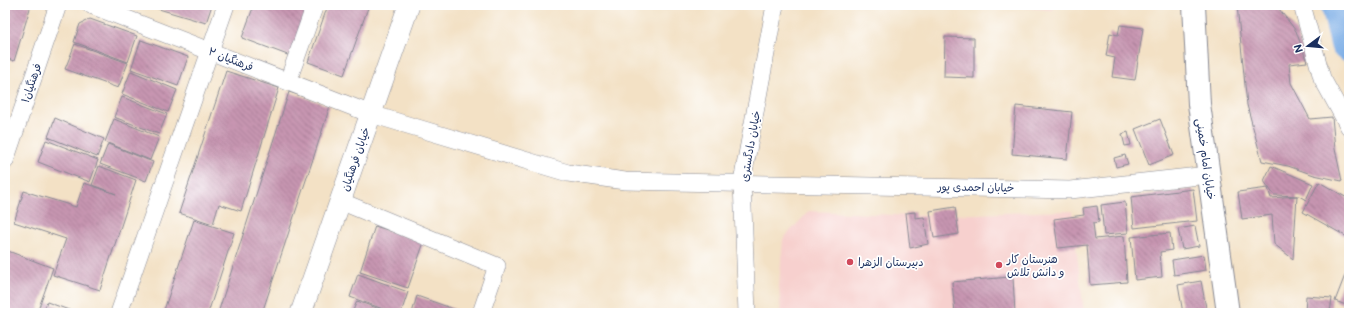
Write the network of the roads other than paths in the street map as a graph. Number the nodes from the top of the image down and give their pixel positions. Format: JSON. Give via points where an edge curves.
{"nodes":[{"id":1,"x":58,"y":5,"type":"edge"},
{"id":2,"x":91,"y":5,"type":"edge"},
{"id":3,"x":226,"y":5,"type":"edge"},
{"id":4,"x":315,"y":5,"type":"edge"},
{"id":5,"x":409,"y":5,"type":"edge"},
{"id":6,"x":775,"y":5,"type":"edge"},
{"id":7,"x":1194,"y":5,"type":"edge"},
{"id":8,"x":1302,"y":5,"type":"edge"},
{"id":9,"x":210,"y":51,"type":"junction"},
{"id":10,"x":288,"y":81,"type":"junction"},
{"id":11,"x":371,"y":114,"type":"junction"},
{"id":12,"x":1349,"y":127,"type":"edge"},
{"id":13,"x":5,"y":161,"type":"edge"},
{"id":14,"x":1208,"y":175,"type":"junction"},
{"id":15,"x":742,"y":182,"type":"junction"},
{"id":16,"x":340,"y":202,"type":"junction"},
{"id":17,"x":119,"y":313,"type":"edge"},
{"id":18,"x":301,"y":313,"type":"edge"},
{"id":19,"x":482,"y":313,"type":"edge"},
{"id":20,"x":748,"y":313,"type":"edge"},
{"id":21,"x":1228,"y":313,"type":"edge"}],
"edges":[{"from":1,"to":13,"type":"street","name":"فرهنگیان۱"},
{"from":2,"to":9,"type":"street","name":"فرهنگیان ۲"},
{"from":3,"to":9,"type":"street"},
{"from":4,"to":10,"type":"street"},
{"from":5,"to":11,"type":"street","name":"خیابان فرهنگیان"},
{"from":6,"to":15,"type":"street","name":"خیابان دادگستری"},
{"from":7,"to":14,"type":"main road","name":"خیابان امام خمینی","via":[[1199,104]]},
{"from":8,"to":12,"type":"street","via":[[1322,78]]},
{"from":9,"to":10,"type":"street","name":"فرهنگیان ۲"},
{"from":9,"to":17,"type":"street"},
{"from":10,"to":11,"type":"street","name":"فرهنگیان ۲"},
{"from":11,"to":15,"type":"street","name":"خیابان احمدی پور","via":[[568,173],[624,181]]},
{"from":11,"to":16,"type":"street","name":"خیابان فرهنگیان"},
{"from":14,"to":15,"type":"street","name":"خیابان احمدی پور","via":[[1070,190]]},
{"from":14,"to":21,"type":"main road","name":"خیابان امام خمینی"},
{"from":15,"to":20,"type":"street","name":"خیابان دادگستری"},
{"from":16,"to":18,"type":"street","name":"خیابان فرهنگیان"},
{"from":16,"to":19,"type":"street","via":[[497,266]]}]}
